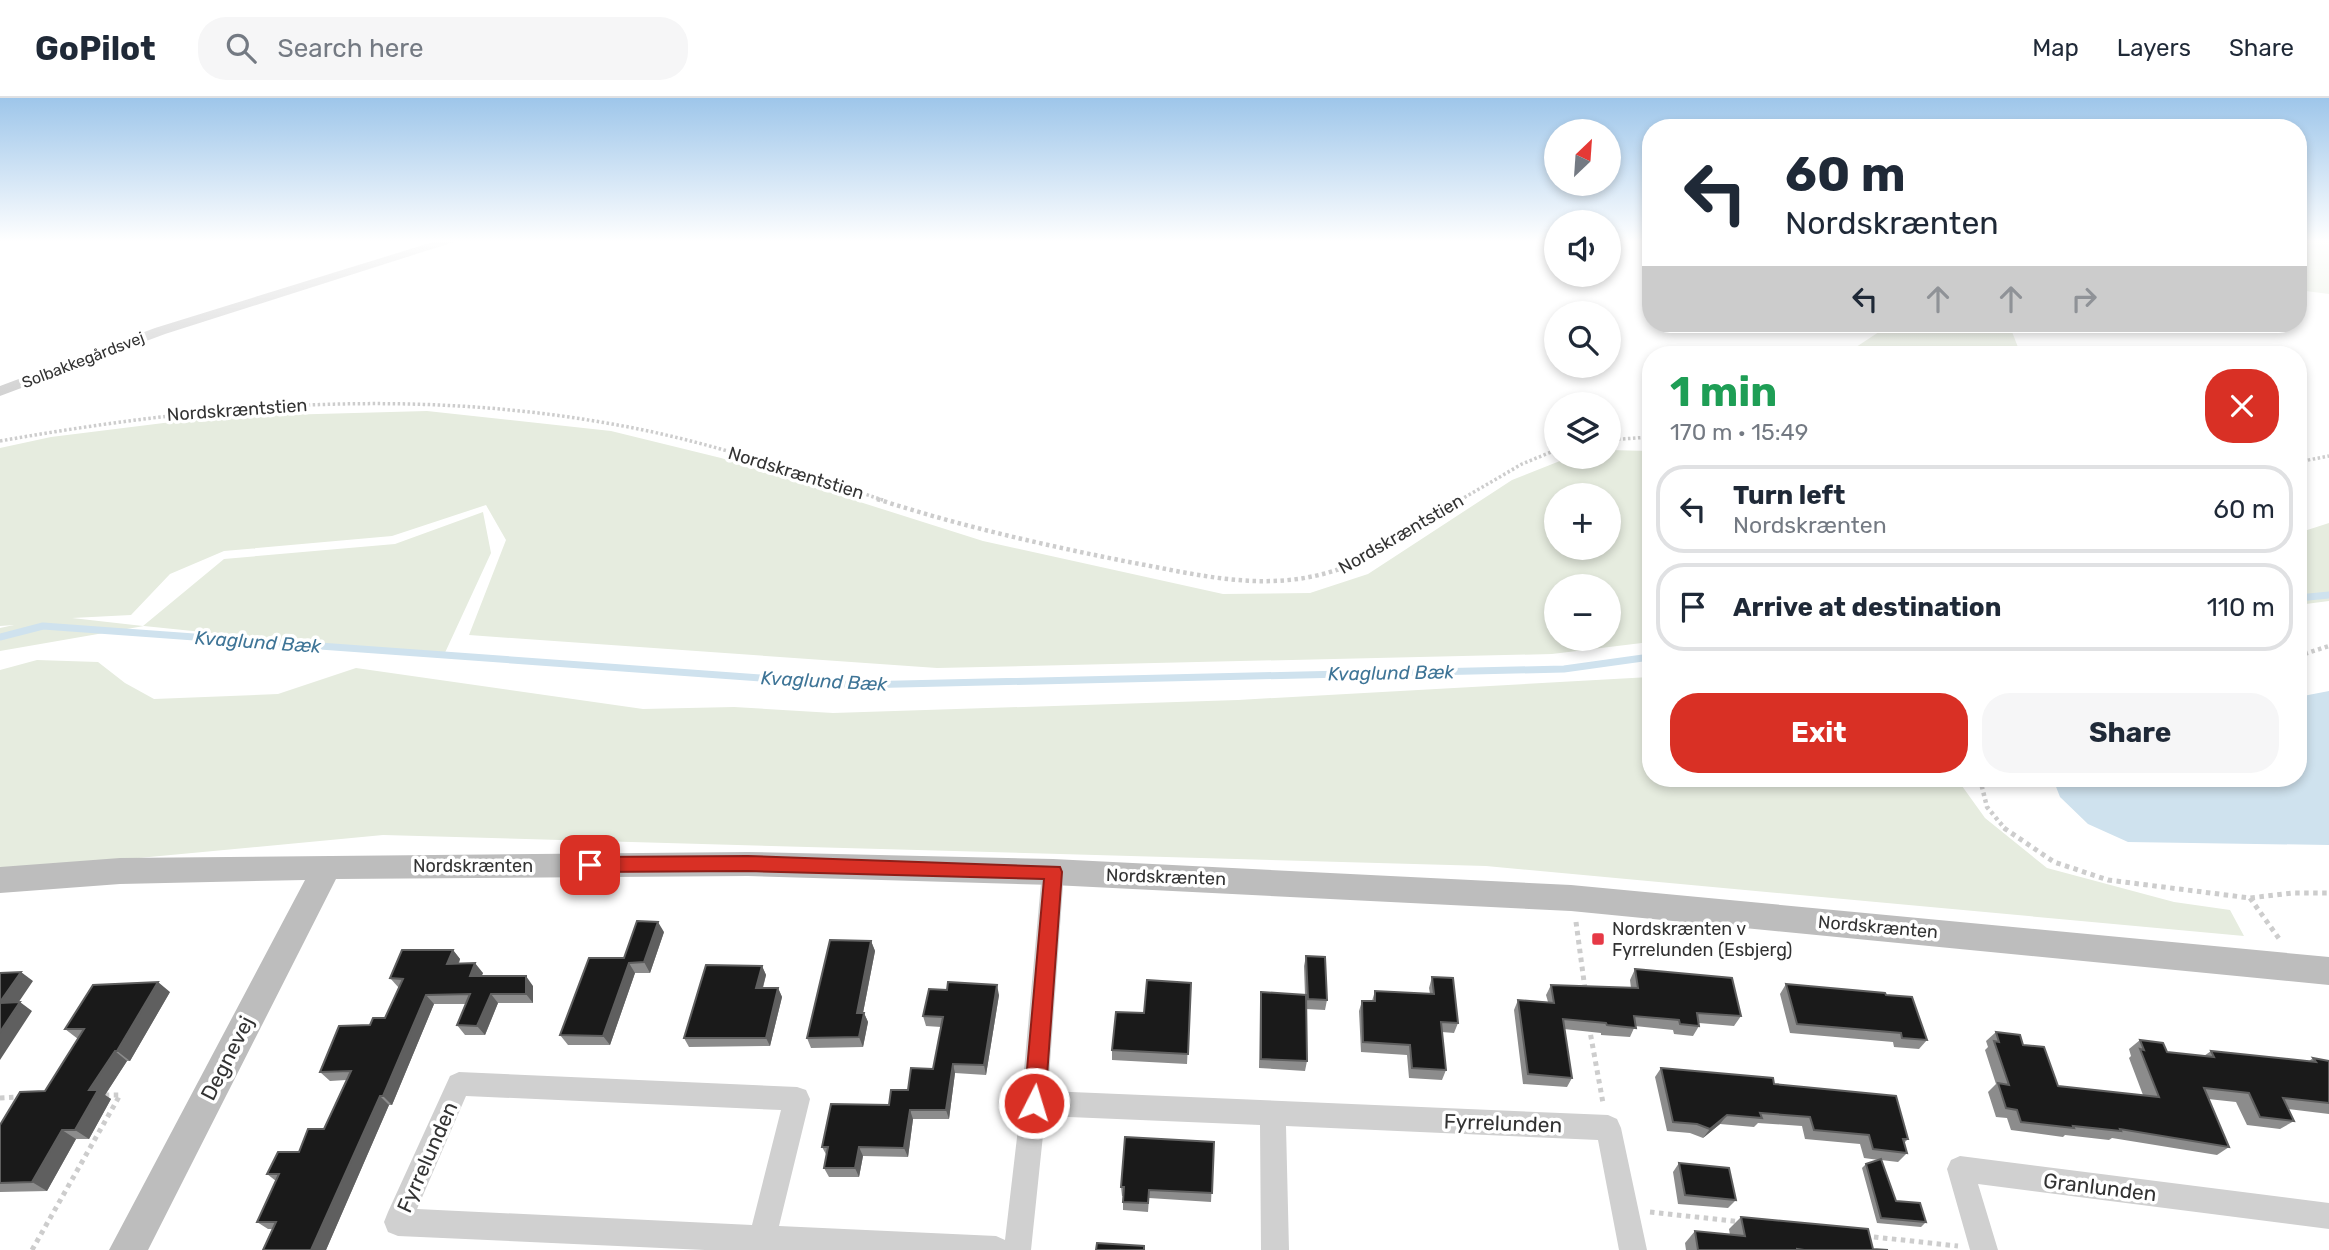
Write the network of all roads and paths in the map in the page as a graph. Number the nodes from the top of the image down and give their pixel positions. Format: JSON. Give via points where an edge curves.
{"nodes":[{"id":1,"x":274,"y":296,"type":"edge"},
{"id":2,"x":0,"y":391,"type":"edge"},
{"id":3,"x":1642,"y":438,"type":"edge"},
{"id":4,"x":1621,"y":439,"type":"edge"},
{"id":5,"x":0,"y":441,"type":"edge"},
{"id":6,"x":1544,"y":455,"type":"edge"},
{"id":7,"x":2329,"y":456,"type":"edge"},
{"id":8,"x":2307,"y":460,"type":"edge"},
{"id":9,"x":2329,"y":646,"type":"edge"},
{"id":10,"x":2307,"y":653,"type":"edge"},
{"id":11,"x":1982,"y":787,"type":"edge"},
{"id":12,"x":327,"y":867,"type":"junction"},
{"id":13,"x":1053,"y":872,"type":"junction"},
{"id":14,"x":0,"y":880,"type":"edge"},
{"id":15,"x":2329,"y":893,"type":"edge"},
{"id":16,"x":1572,"y":898,"type":"junction"},
{"id":17,"x":2250,"y":898,"type":"junction"},
{"id":18,"x":2299,"y":967,"type":"junction"},
{"id":19,"x":2329,"y":971,"type":"edge"},
{"id":20,"x":1587,"y":1003,"type":"edge"},
{"id":21,"x":1588,"y":1016,"type":"edge"},
{"id":22,"x":93,"y":1096,"type":"edge"},
{"id":23,"x":27,"y":1097,"type":"edge"},
{"id":24,"x":0,"y":1098,"type":"edge"},
{"id":25,"x":1034,"y":1103,"type":"junction"},
{"id":26,"x":1273,"y":1114,"type":"junction"},
{"id":27,"x":1608,"y":1128,"type":"junction"},
{"id":28,"x":1625,"y":1210,"type":"junction"},
{"id":29,"x":2327,"y":1219,"type":"edge"},
{"id":30,"x":1749,"y":1223,"type":"edge"},
{"id":31,"x":1859,"y":1235,"type":"edge"},
{"id":32,"x":762,"y":1239,"type":"junction"},
{"id":33,"x":1984,"y":1249,"type":"edge"},
{"id":34,"x":32,"y":1250,"type":"edge"},
{"id":35,"x":128,"y":1250,"type":"edge"},
{"id":36,"x":996,"y":1250,"type":"edge"},
{"id":37,"x":1017,"y":1250,"type":"edge"},
{"id":38,"x":1275,"y":1250,"type":"edge"},
{"id":39,"x":1633,"y":1250,"type":"edge"}],
"edges":[{"from":1,"to":2,"type":"street","name":"Solbakkegårdsvej","via":[[160,331]]},
{"from":3,"to":4,"type":"path"},
{"from":5,"to":6,"type":"path","name":"Nordskræntstien","via":[[110,422],[261,406],[406,403],[525,411],[594,420],[704,444],[972,528],[1258,584],[1306,579],[1352,565],[1516,466]]},
{"from":7,"to":8,"type":"path"},
{"from":9,"to":10,"type":"path"},
{"from":11,"to":17,"type":"path","via":[[1987,807],[2007,831],[2054,862],[2108,880]]},
{"from":12,"to":13,"type":"street","name":"Nordskrænten","via":[[748,864]]},
{"from":12,"to":14,"type":"street","name":"Nordskrænten","via":[[132,871]]},
{"from":12,"to":35,"type":"street","name":"Degnevej"},
{"from":13,"to":16,"type":"street","name":"Nordskrænten"},
{"from":13,"to":25,"type":"street"},
{"from":15,"to":17,"type":"path"},
{"from":16,"to":18,"type":"street","name":"Nordskrænten"},
{"from":16,"to":20,"type":"path"},
{"from":17,"to":18,"type":"path"},
{"from":18,"to":19,"type":"street","name":"Nordskrænten"},
{"from":21,"to":27,"type":"path"},
{"from":22,"to":34,"type":"path","via":[[120,1095]]},
{"from":23,"to":24,"type":"path"},
{"from":25,"to":26,"type":"street","name":"Fyrrelunden"},
{"from":25,"to":37,"type":"street"},
{"from":26,"to":27,"type":"street","name":"Fyrrelunden"},
{"from":26,"to":38,"type":"street"},
{"from":27,"to":28,"type":"street"},
{"from":28,"to":30,"type":"path"},
{"from":28,"to":39,"type":"street"},
{"from":29,"to":33,"type":"street","name":"Granlunden","via":[[1960,1169]]},
{"from":31,"to":33,"type":"path"},
{"from":32,"to":32,"type":"street","name":"Fyrrelunden","via":[[425,1223],[398,1222],[460,1084],[797,1099]]},
{"from":32,"to":36,"type":"street","name":"Fyrrelunden"}]}
